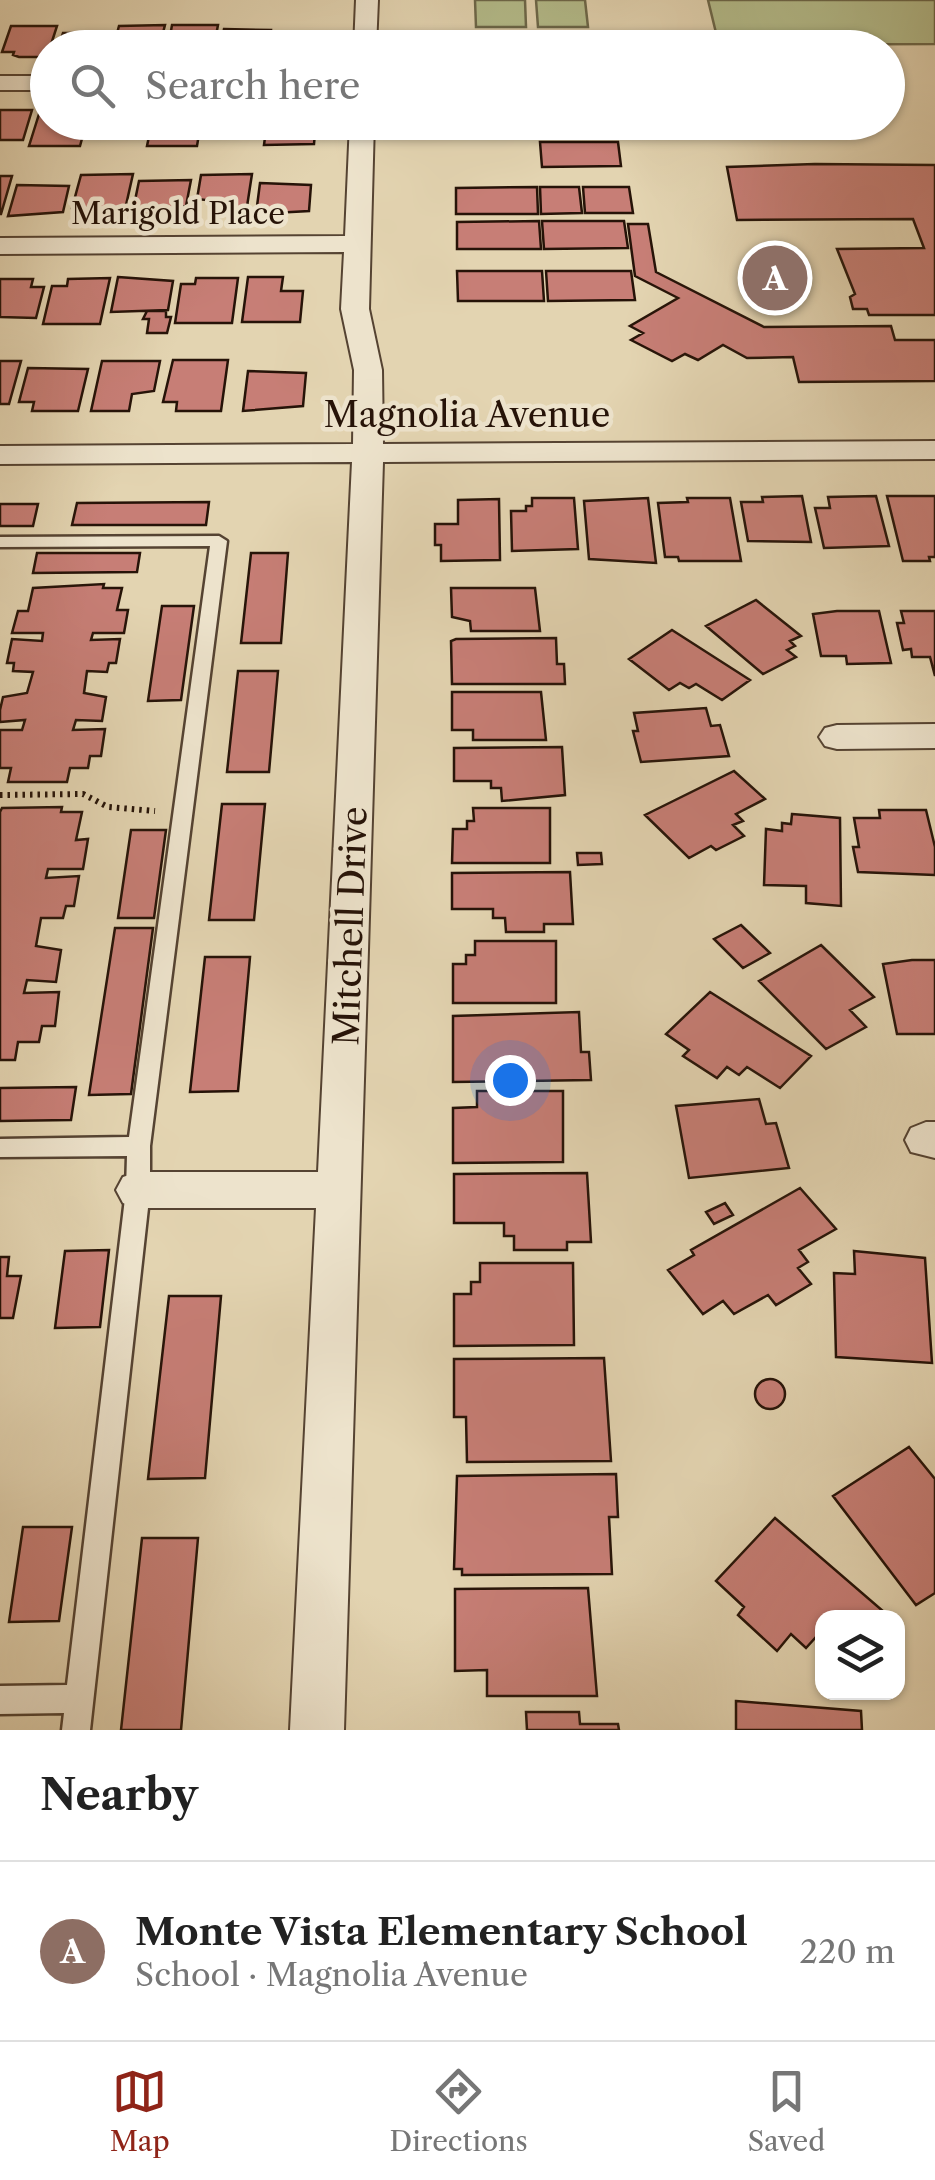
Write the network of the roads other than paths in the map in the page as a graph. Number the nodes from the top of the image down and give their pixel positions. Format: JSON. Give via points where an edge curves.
{"nodes":[{"id":1,"x":367,"y":0,"type":"edge"},
{"id":2,"x":366,"y":30,"type":"edge"},
{"id":3,"x":30,"y":82,"type":"edge"},
{"id":4,"x":0,"y":83,"type":"edge"},
{"id":5,"x":361,"y":140,"type":"edge"},
{"id":6,"x":356,"y":244,"type":"junction"},
{"id":7,"x":0,"y":246,"type":"edge"},
{"id":8,"x":935,"y":450,"type":"edge"},
{"id":9,"x":368,"y":452,"type":"junction"},
{"id":10,"x":0,"y":455,"type":"edge"},
{"id":11,"x":0,"y":542,"type":"edge"},
{"id":12,"x":935,"y":736,"type":"edge"},
{"id":13,"x":837,"y":737,"type":"dead end"},
{"id":14,"x":139,"y":1146,"type":"junction"},
{"id":15,"x":0,"y":1148,"type":"edge"},
{"id":16,"x":138,"y":1190,"type":"junction"},
{"id":17,"x":339,"y":1190,"type":"junction"},
{"id":18,"x":80,"y":1698,"type":"junction"},
{"id":19,"x":0,"y":1700,"type":"edge"},
{"id":20,"x":76,"y":1730,"type":"edge"},
{"id":21,"x":317,"y":1730,"type":"edge"}],
"edges":[{"from":1,"to":2,"type":"street"},
{"from":3,"to":4,"type":"street"},
{"from":5,"to":6,"type":"street","name":"Mitchell Drive"},
{"from":6,"to":7,"type":"street","name":"Marigold Place"},
{"from":6,"to":9,"type":"street","name":"Mitchell Drive"},
{"from":8,"to":9,"type":"street","name":"Magnolia Avenue"},
{"from":9,"to":10,"type":"street","name":"Magnolia Avenue"},
{"from":9,"to":17,"type":"street","name":"Mitchell Drive"},
{"from":11,"to":14,"type":"lane","via":[[218,541]]},
{"from":12,"to":13,"type":"street"},
{"from":14,"to":15,"type":"lane"},
{"from":14,"to":16,"type":"lane"},
{"from":16,"to":17,"type":"street"},
{"from":16,"to":18,"type":"lane"},
{"from":17,"to":21,"type":"street","name":"Mitchell Drive"},
{"from":18,"to":19,"type":"lane"},
{"from":18,"to":20,"type":"lane"}]}
